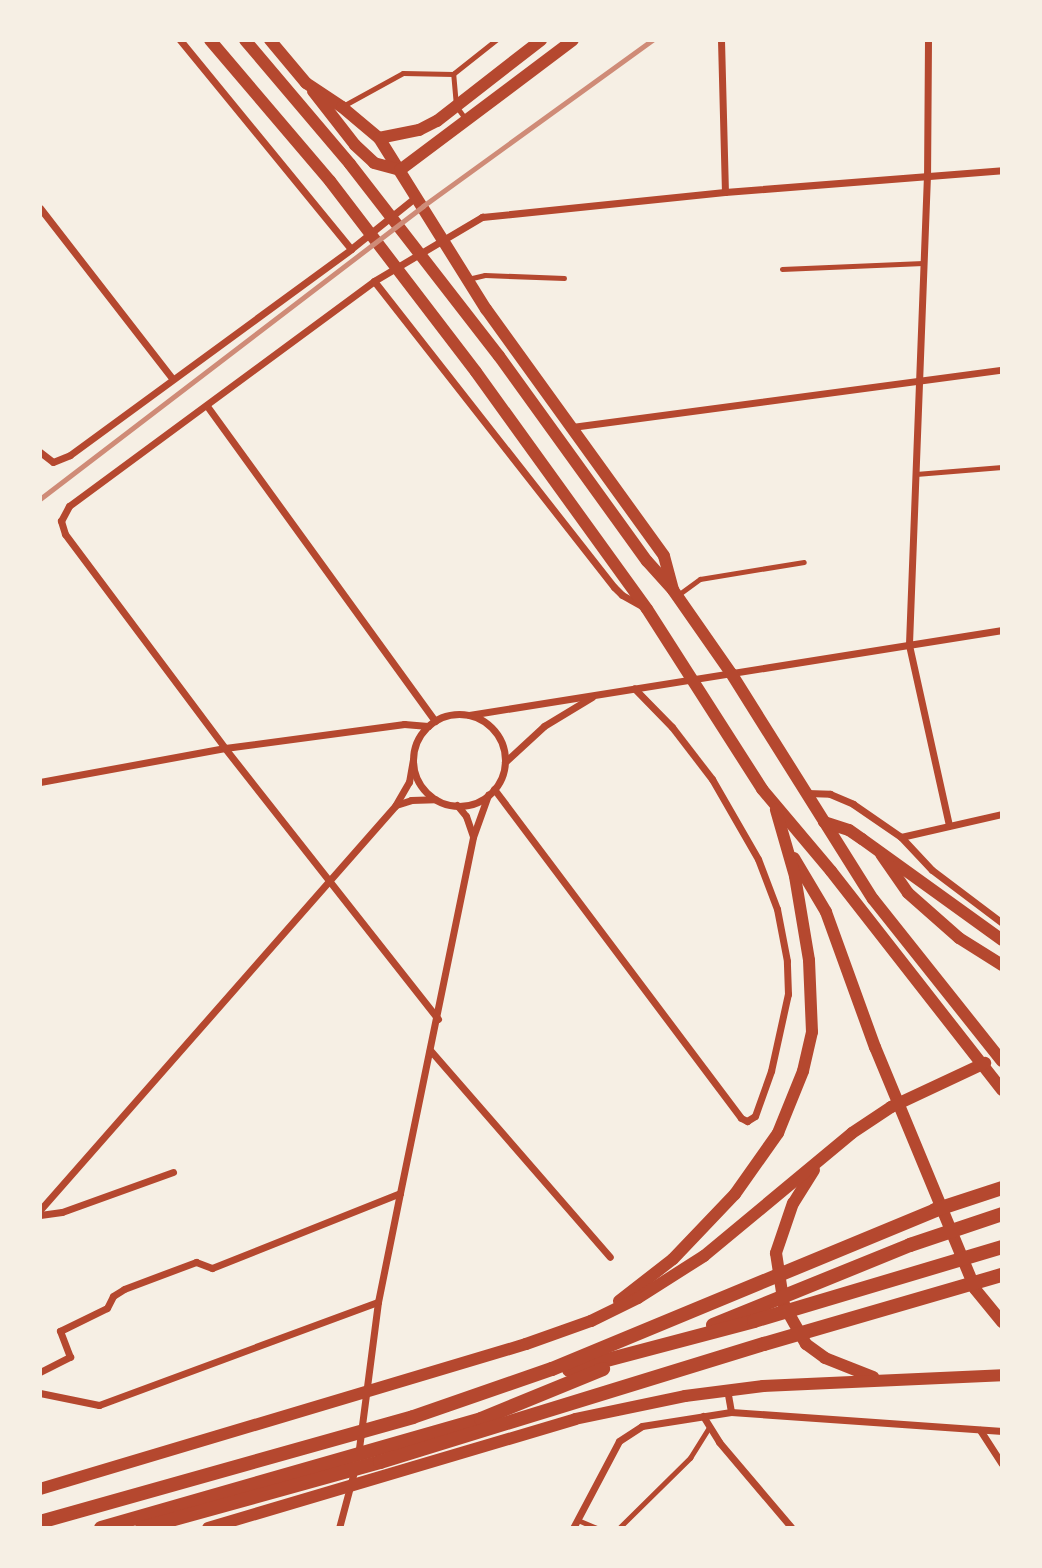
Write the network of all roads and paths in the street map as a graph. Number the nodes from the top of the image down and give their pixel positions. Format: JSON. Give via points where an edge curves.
{"nodes":[{"id":1,"x":180,"y":40,"type":"edge"},
{"id":2,"x":210,"y":40,"type":"edge"},
{"id":3,"x":245,"y":40,"type":"edge"},
{"id":4,"x":270,"y":40,"type":"edge"},
{"id":5,"x":496,"y":40,"type":"edge"},
{"id":6,"x":541,"y":40,"type":"edge"},
{"id":7,"x":573,"y":40,"type":"edge"},
{"id":8,"x":720,"y":40,"type":"edge"},
{"id":9,"x":928,"y":40,"type":"edge"},
{"id":10,"x":453,"y":74,"type":"junction"},
{"id":11,"x":306,"y":83,"type":"junction"},
{"id":12,"x":456,"y":106,"type":"junction"},
{"id":13,"x":342,"y":107,"type":"junction"},
{"id":14,"x":467,"y":121,"type":"junction"},
{"id":15,"x":379,"y":138,"type":"junction"},
{"id":16,"x":400,"y":170,"type":"junction"},
{"id":17,"x":1002,"y":170,"type":"edge"},
{"id":18,"x":927,"y":175,"type":"junction"},
{"id":19,"x":725,"y":192,"type":"junction"},
{"id":20,"x":416,"y":197,"type":"junction"},
{"id":21,"x":40,"y":208,"type":"edge"},
{"id":22,"x":442,"y":238,"type":"junction"},
{"id":23,"x":351,"y":249,"type":"junction"},
{"id":24,"x":924,"y":263,"type":"junction"},
{"id":25,"x":782,"y":269,"type":"dead end"},
{"id":26,"x":564,"y":278,"type":"dead end"},
{"id":27,"x":468,"y":279,"type":"junction"},
{"id":28,"x":374,"y":281,"type":"junction"},
{"id":29,"x":1002,"y":370,"type":"edge"},
{"id":30,"x":172,"y":378,"type":"junction"},
{"id":31,"x":918,"y":381,"type":"junction"},
{"id":32,"x":207,"y":406,"type":"junction"},
{"id":33,"x":572,"y":427,"type":"junction"},
{"id":34,"x":40,"y":452,"type":"edge"},
{"id":35,"x":1002,"y":467,"type":"edge"},
{"id":36,"x":916,"y":474,"type":"junction"},
{"id":37,"x":804,"y":562,"type":"dead end"},
{"id":38,"x":676,"y":593,"type":"junction"},
{"id":39,"x":647,"y":609,"type":"junction"},
{"id":40,"x":1002,"y":629,"type":"edge"},
{"id":41,"x":909,"y":645,"type":"junction"},
{"id":42,"x":731,"y":673,"type":"junction"},
{"id":43,"x":693,"y":680,"type":"junction"},
{"id":44,"x":634,"y":688,"type":"junction"},
{"id":45,"x":599,"y":693,"type":"junction"},
{"id":46,"x":469,"y":715,"type":"junction"},
{"id":47,"x":431,"y":724,"type":"junction"},
{"id":48,"x":225,"y":748,"type":"junction"},
{"id":49,"x":413,"y":760,"type":"junction"},
{"id":50,"x":505,"y":762,"type":"junction"},
{"id":51,"x":40,"y":782,"type":"edge"},
{"id":52,"x":491,"y":792,"type":"junction"},
{"id":53,"x":806,"y":793,"type":"junction"},
{"id":54,"x":435,"y":799,"type":"junction"},
{"id":55,"x":774,"y":803,"type":"junction"},
{"id":56,"x":395,"y":806,"type":"junction"},
{"id":57,"x":457,"y":806,"type":"junction"},
{"id":58,"x":1002,"y":814,"type":"edge"},
{"id":59,"x":823,"y":822,"type":"junction"},
{"id":60,"x":949,"y":825,"type":"junction"},
{"id":61,"x":473,"y":837,"type":"junction"},
{"id":62,"x":901,"y":837,"type":"junction"},
{"id":63,"x":788,"y":849,"type":"junction"},
{"id":64,"x":881,"y":854,"type":"junction"},
{"id":65,"x":330,"y":880,"type":"junction"},
{"id":66,"x":1002,"y":923,"type":"edge"},
{"id":67,"x":1002,"y":940,"type":"edge"},
{"id":68,"x":1002,"y":965,"type":"edge"},
{"id":69,"x":438,"y":1019,"type":"junction"},
{"id":70,"x":430,"y":1050,"type":"junction"},
{"id":71,"x":1002,"y":1059,"type":"edge"},
{"id":72,"x":1002,"y":1090,"type":"edge"},
{"id":73,"x":829,"y":1152,"type":"junction"},
{"id":74,"x":173,"y":1172,"type":"dead end"},
{"id":75,"x":1002,"y":1188,"type":"edge"},
{"id":76,"x":400,"y":1193,"type":"junction"},
{"id":77,"x":40,"y":1213,"type":"edge"},
{"id":78,"x":1002,"y":1214,"type":"edge"},
{"id":79,"x":1002,"y":1247,"type":"edge"},
{"id":80,"x":610,"y":1257,"type":"dead end"},
{"id":81,"x":1002,"y":1275,"type":"edge"},
{"id":82,"x":378,"y":1302,"type":"junction"},
{"id":83,"x":591,"y":1321,"type":"junction"},
{"id":84,"x":1002,"y":1322,"type":"edge"},
{"id":85,"x":40,"y":1372,"type":"edge"},
{"id":86,"x":1000,"y":1376,"type":"edge"},
{"id":87,"x":887,"y":1381,"type":"junction"},
{"id":88,"x":727,"y":1389,"type":"junction"},
{"id":89,"x":40,"y":1393,"type":"edge"},
{"id":90,"x":731,"y":1412,"type":"junction"},
{"id":91,"x":703,"y":1416,"type":"junction"},
{"id":92,"x":709,"y":1428,"type":"junction"},
{"id":93,"x":980,"y":1430,"type":"junction"},
{"id":94,"x":1002,"y":1431,"type":"edge"},
{"id":95,"x":1002,"y":1464,"type":"edge"},
{"id":96,"x":40,"y":1489,"type":"edge"},
{"id":97,"x":40,"y":1514,"type":"edge"},
{"id":98,"x":40,"y":1522,"type":"edge"},
{"id":99,"x":576,"y":1524,"type":"edge"},
{"id":100,"x":101,"y":1528,"type":"edge"},
{"id":101,"x":142,"y":1528,"type":"edge"},
{"id":102,"x":208,"y":1528,"type":"edge"},
{"id":103,"x":339,"y":1528,"type":"edge"},
{"id":104,"x":597,"y":1528,"type":"edge"},
{"id":105,"x":619,"y":1528,"type":"edge"},
{"id":106,"x":792,"y":1528,"type":"edge"}],
"edges":[{"from":1,"to":23,"type":"street"},
{"from":2,"to":39,"type":"main road","via":[[330,181],[476,372]]},
{"from":3,"to":38,"type":"main road","via":[[350,164],[499,356],[647,561]]},
{"from":4,"to":11,"type":"main road"},
{"from":5,"to":10,"type":"lane"},
{"from":6,"to":12,"type":"main road"},
{"from":7,"to":14,"type":"main road"},
{"from":8,"to":19,"type":"street"},
{"from":9,"to":18,"type":"street"},
{"from":10,"to":12,"type":"lane"},
{"from":10,"to":13,"type":"lane","via":[[403,73]]},
{"from":11,"to":13,"type":"main road"},
{"from":11,"to":16,"type":"main road","via":[[374,163]]},
{"from":12,"to":14,"type":"lane"},
{"from":12,"to":15,"type":"main road","via":[[419,130]]},
{"from":13,"to":15,"type":"main road"},
{"from":14,"to":16,"type":"main road"},
{"from":15,"to":16,"type":"main road"},
{"from":16,"to":20,"type":"main road"},
{"from":17,"to":18,"type":"street"},
{"from":18,"to":19,"type":"street"},
{"from":18,"to":24,"type":"street"},
{"from":19,"to":22,"type":"street","via":[[482,217]]},
{"from":20,"to":22,"type":"main road"},
{"from":20,"to":23,"type":"street"},
{"from":21,"to":30,"type":"street"},
{"from":22,"to":27,"type":"main road"},
{"from":22,"to":28,"type":"street"},
{"from":23,"to":30,"type":"street"},
{"from":24,"to":25,"type":"lane"},
{"from":24,"to":31,"type":"street"},
{"from":26,"to":27,"type":"lane","via":[[485,275]]},
{"from":27,"to":33,"type":"main road"},
{"from":28,"to":32,"type":"street"},
{"from":28,"to":39,"type":"street","via":[[614,587]]},
{"from":29,"to":31,"type":"street"},
{"from":30,"to":34,"type":"street","via":[[71,455],[53,462]]},
{"from":31,"to":33,"type":"street"},
{"from":31,"to":36,"type":"street"},
{"from":32,"to":47,"type":"street"},
{"from":32,"to":48,"type":"street","via":[[69,506],[61,521],[65,534]]},
{"from":33,"to":38,"type":"main road","via":[[664,556]]},
{"from":35,"to":36,"type":"lane"},
{"from":36,"to":41,"type":"street"},
{"from":37,"to":38,"type":"lane","via":[[700,579]]},
{"from":38,"to":42,"type":"main road"},
{"from":39,"to":43,"type":"main road"},
{"from":40,"to":41,"type":"street"},
{"from":41,"to":42,"type":"street"},
{"from":41,"to":60,"type":"street"},
{"from":42,"to":43,"type":"street"},
{"from":42,"to":53,"type":"main road"},
{"from":43,"to":44,"type":"street"},
{"from":43,"to":55,"type":"main road"},
{"from":44,"to":45,"type":"street"},
{"from":44,"to":52,"type":"street","via":[[712,779],[758,859],[777,909],[788,994],[779,1045],[754,1116],[747,1121],[741,1118]]},
{"from":45,"to":46,"type":"street"},
{"from":45,"to":50,"type":"street","via":[[544,726]]},
{"from":46,"to":47,"type":"street","via":[[451,715]]},
{"from":46,"to":50,"type":"street","via":[[495,732]]},
{"from":47,"to":48,"type":"street"},
{"from":47,"to":49,"type":"street","via":[[416,744]]},
{"from":48,"to":51,"type":"street"},
{"from":48,"to":65,"type":"street"},
{"from":49,"to":54,"type":"street","via":[[419,783]]},
{"from":49,"to":56,"type":"street","via":[[409,782]]},
{"from":50,"to":52,"type":"street"},
{"from":52,"to":57,"type":"street","via":[[476,802]]},
{"from":52,"to":61,"type":"street"},
{"from":53,"to":59,"type":"main road"},
{"from":53,"to":62,"type":"street","via":[[830,794],[853,804]]},
{"from":54,"to":56,"type":"street"},
{"from":54,"to":57,"type":"street"},
{"from":55,"to":63,"type":"main road"},
{"from":55,"to":72,"type":"main road"},
{"from":56,"to":65,"type":"street"},
{"from":57,"to":61,"type":"street"},
{"from":58,"to":60,"type":"street"},
{"from":59,"to":64,"type":"main road","via":[[849,830]]},
{"from":59,"to":71,"type":"main road","via":[[873,899]]},
{"from":60,"to":62,"type":"street"},
{"from":61,"to":69,"type":"street"},
{"from":62,"to":66,"type":"street","via":[[932,870]]},
{"from":63,"to":83,"type":"main road","via":[[808,960],[812,1032],[788,1112],[766,1153],[718,1215],[655,1273]]},
{"from":63,"to":84,"type":"main road","via":[[826,912],[875,1047],[975,1289]]},
{"from":64,"to":67,"type":"main road","via":[[911,871]]},
{"from":64,"to":68,"type":"main road","via":[[908,893],[959,938]]},
{"from":65,"to":69,"type":"street"},
{"from":65,"to":77,"type":"street"},
{"from":69,"to":70,"type":"street"},
{"from":70,"to":76,"type":"street"},
{"from":70,"to":80,"type":"street"},
{"from":71,"to":73,"type":"main road","via":[[918,1092]]},
{"from":73,"to":83,"type":"main road","via":[[704,1256]]},
{"from":73,"to":87,"type":"main road","via":[[803,1185],[781,1236],[776,1266],[784,1305],[806,1344],[825,1358]]},
{"from":74,"to":77,"type":"street","via":[[62,1212]]},
{"from":75,"to":98,"type":"highway","via":[[936,1210],[552,1369],[413,1417]]},
{"from":76,"to":82,"type":"street"},
{"from":76,"to":85,"type":"street","via":[[212,1268],[195,1262],[124,1289],[113,1296],[107,1308],[60,1331],[70,1357]]},
{"from":78,"to":100,"type":"highway","via":[[858,1266],[481,1419]]},
{"from":79,"to":97,"type":"highway","via":[[754,1321]]},
{"from":81,"to":101,"type":"highway","via":[[380,1462]]},
{"from":82,"to":89,"type":"street","via":[[99,1405]]},
{"from":82,"to":103,"type":"street","via":[[359,1450]]},
{"from":83,"to":96,"type":"main road"},
{"from":86,"to":87,"type":"main road"},
{"from":87,"to":88,"type":"main road"},
{"from":88,"to":90,"type":"street"},
{"from":88,"to":102,"type":"main road","via":[[575,1419]]},
{"from":90,"to":91,"type":"street"},
{"from":90,"to":93,"type":"street"},
{"from":91,"to":92,"type":"street"},
{"from":91,"to":99,"type":"street","via":[[642,1426],[620,1441]]},
{"from":92,"to":105,"type":"lane","via":[[690,1458]]},
{"from":92,"to":106,"type":"street"},
{"from":93,"to":94,"type":"street"},
{"from":93,"to":95,"type":"street"},
{"from":99,"to":104,"type":"lane"}]}
